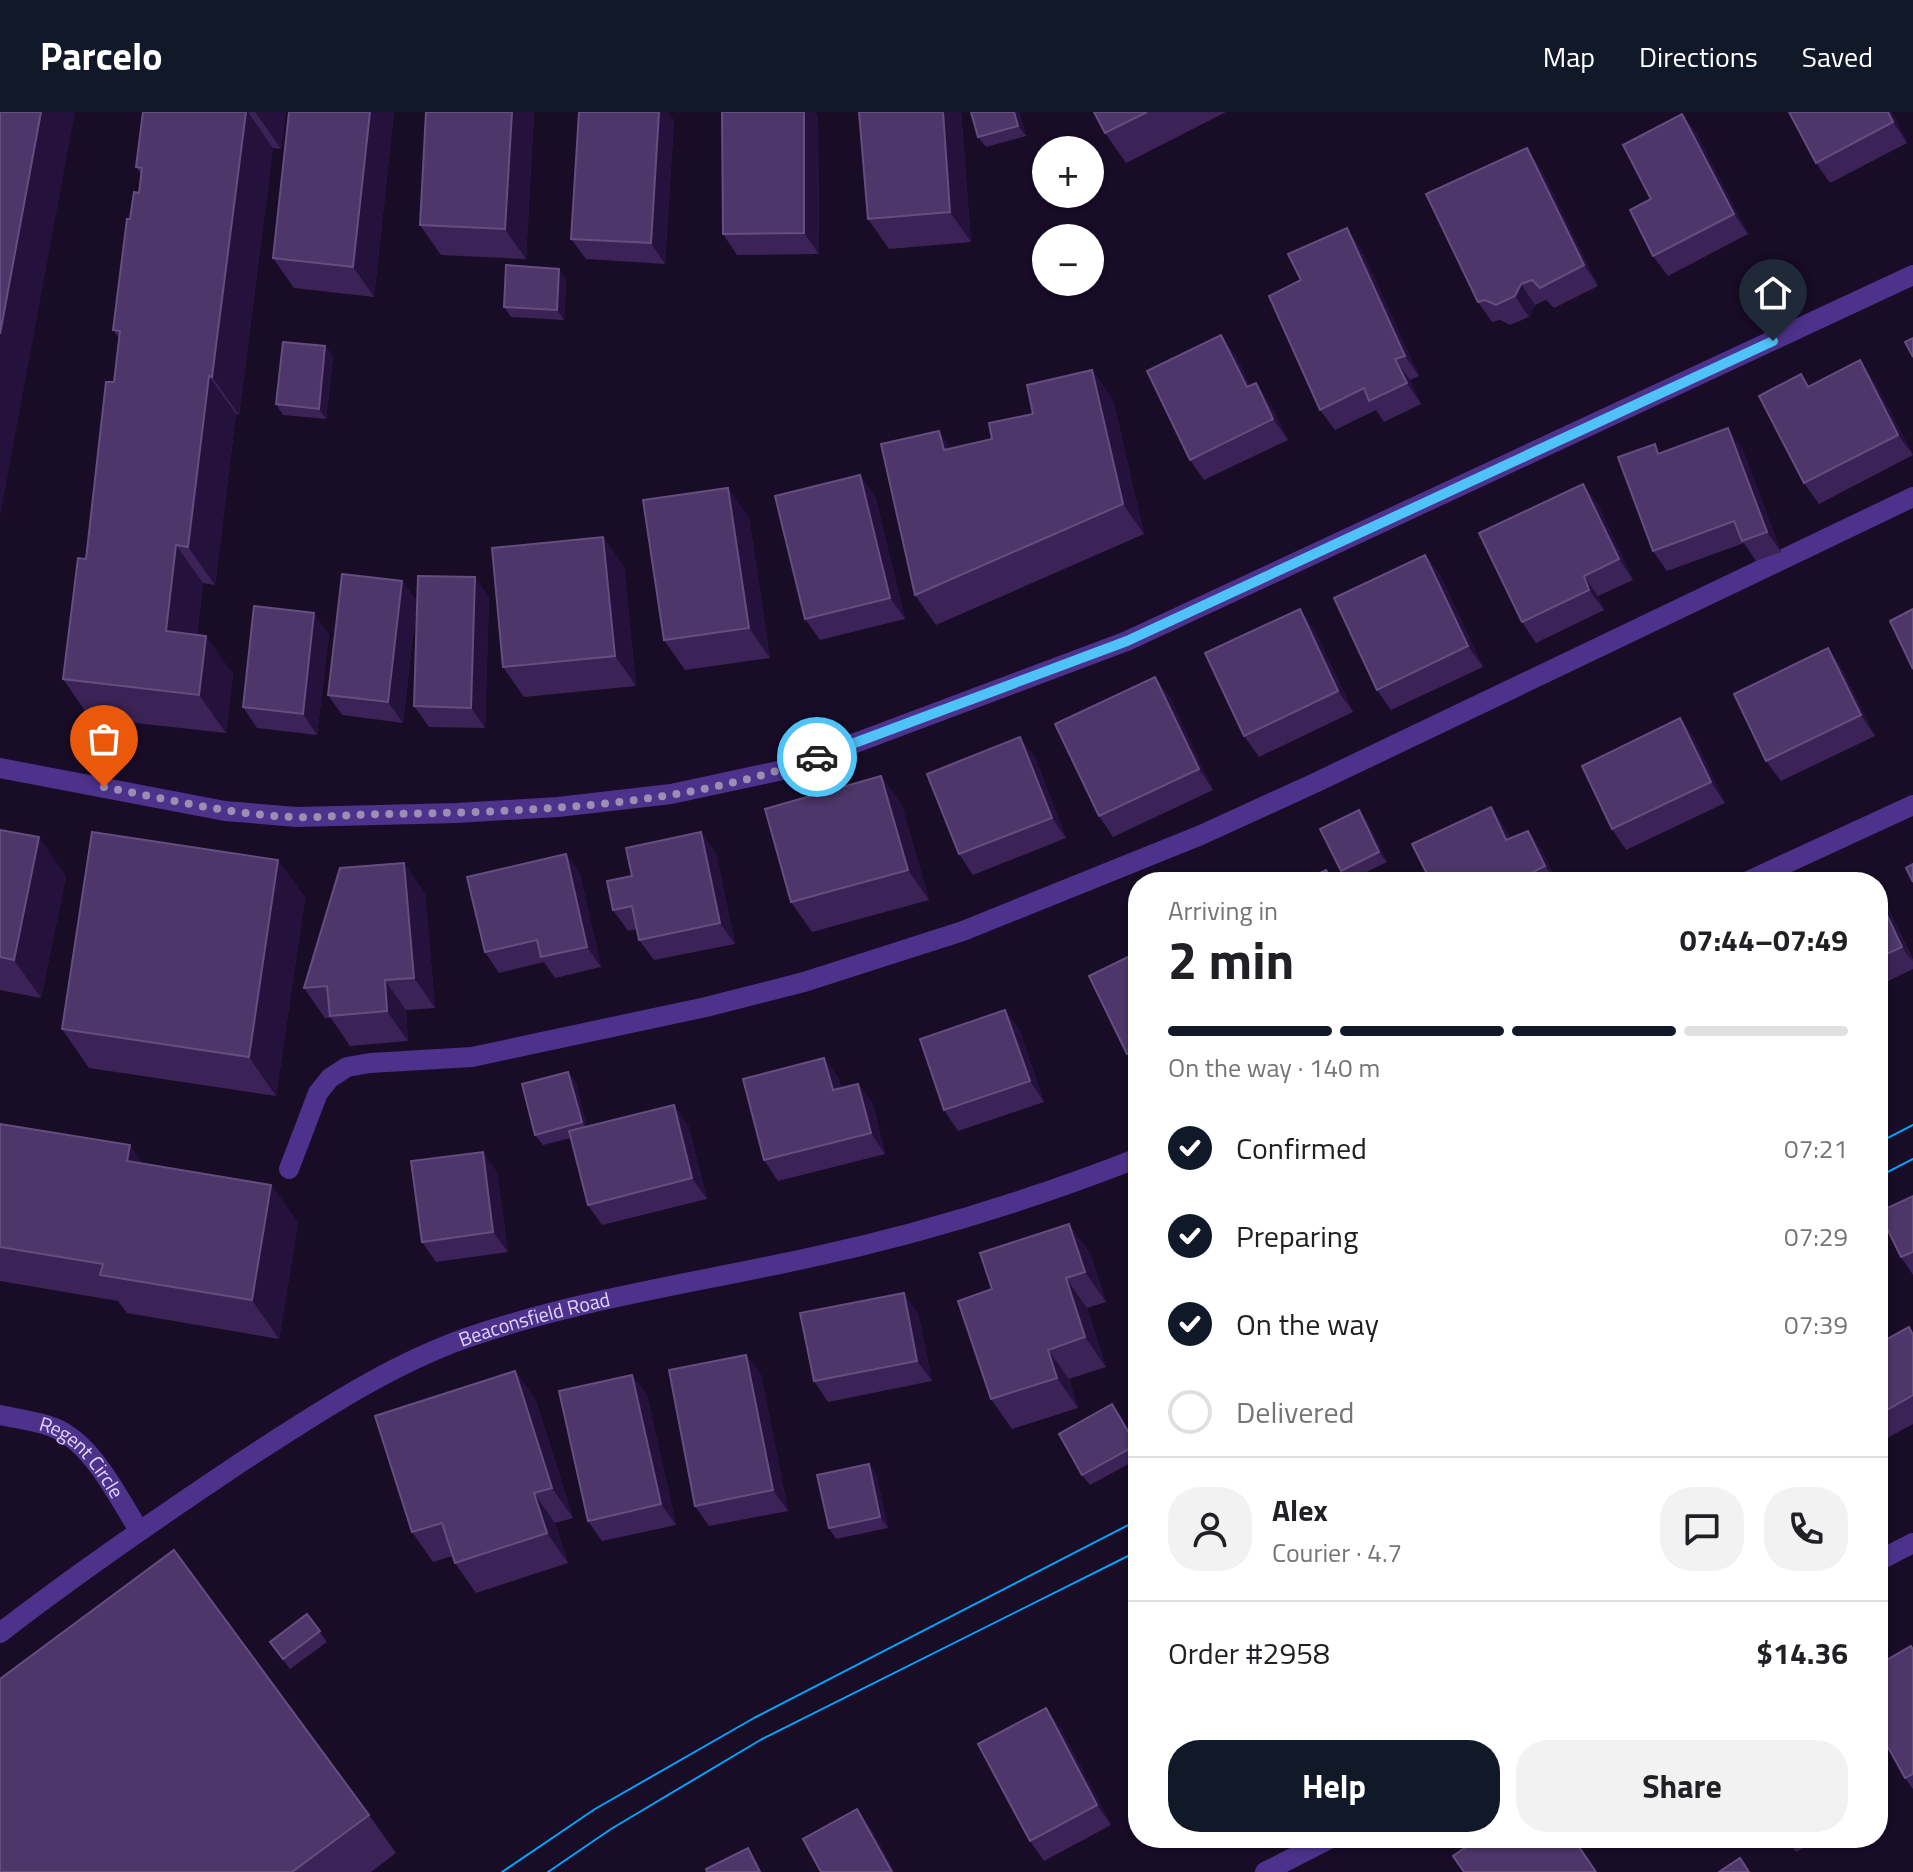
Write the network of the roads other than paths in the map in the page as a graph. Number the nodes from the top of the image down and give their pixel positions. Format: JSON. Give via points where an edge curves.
{"nodes":[{"id":1,"x":1913,"y":275,"type":"edge"},
{"id":2,"x":1913,"y":497,"type":"edge"},
{"id":3,"x":0,"y":768,"type":"edge"},
{"id":4,"x":1913,"y":805,"type":"edge"},
{"id":5,"x":1768,"y":872,"type":"edge"},
{"id":6,"x":1128,"y":1162,"type":"edge"},
{"id":7,"x":289,"y":1169,"type":"dead end"},
{"id":8,"x":0,"y":1415,"type":"edge"},
{"id":9,"x":139,"y":1530,"type":"junction"},
{"id":10,"x":1913,"y":1543,"type":"edge"},
{"id":11,"x":1888,"y":1556,"type":"edge"},
{"id":12,"x":0,"y":1633,"type":"edge"},
{"id":13,"x":1312,"y":1848,"type":"edge"},
{"id":14,"x":1265,"y":1872,"type":"edge"}],
"edges":[{"from":1,"to":3,"type":"street","via":[[1127,641],[783,770],[671,794],[558,807],[297,817],[225,811]]},
{"from":2,"to":7,"type":"street","via":[[1201,835],[963,931],[706,1007],[472,1057],[347,1067],[318,1093]]},
{"from":4,"to":5,"type":"street"},
{"from":6,"to":9,"type":"street","name":"Beaconsfield Road","via":[[1077,1183],[871,1244],[653,1290],[466,1338],[353,1392]]},
{"from":8,"to":9,"type":"street","name":"Regent Circle","via":[[55,1428],[72,1439]]},
{"from":9,"to":12,"type":"street","name":"Beaconsfield Road"},
{"from":10,"to":11,"type":"street"},
{"from":13,"to":14,"type":"street"}]}
